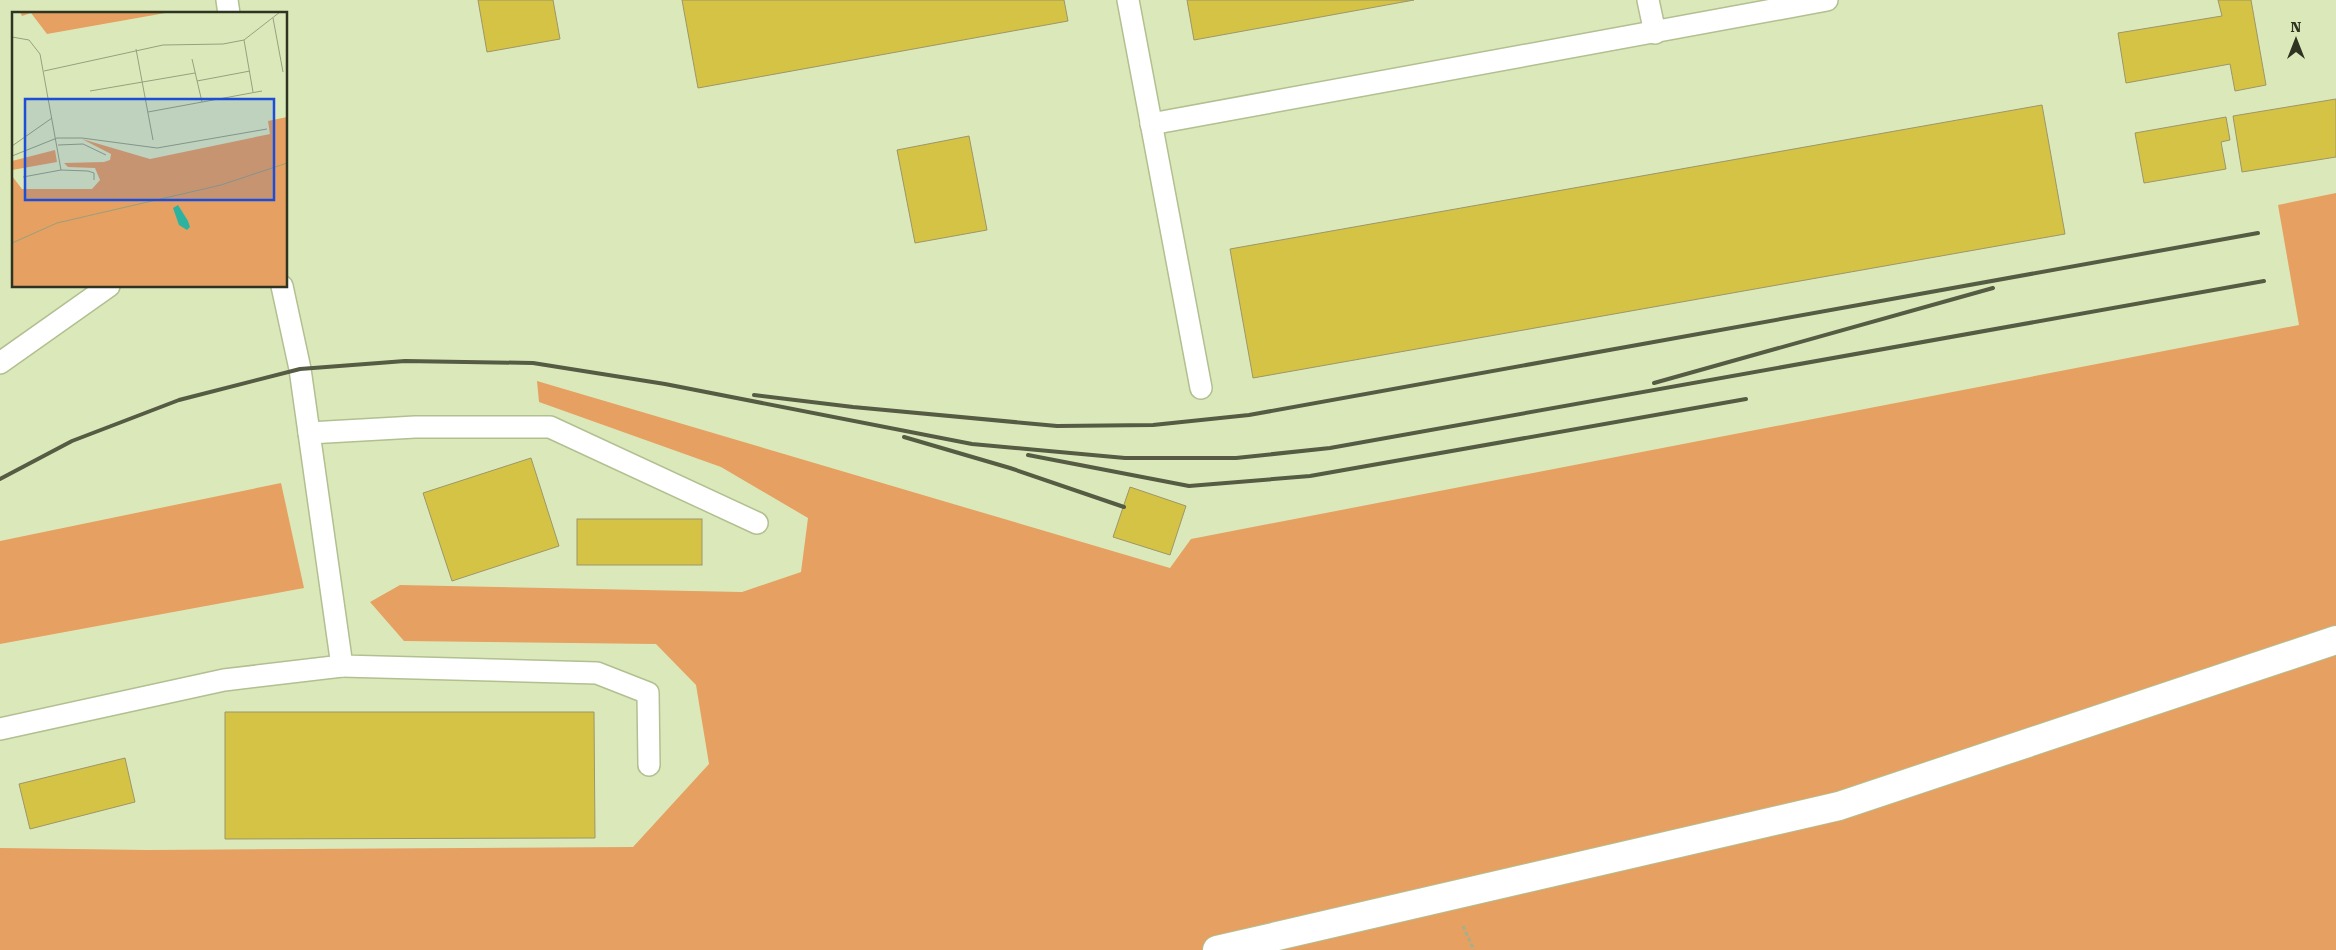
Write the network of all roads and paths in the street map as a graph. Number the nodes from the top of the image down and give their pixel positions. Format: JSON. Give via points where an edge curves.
{"nodes":[{"id":1,"x":1128,"y":0,"type":"edge"},
{"id":2,"x":1648,"y":0,"type":"edge"},
{"id":3,"x":1827,"y":0,"type":"edge"},
{"id":4,"x":1656,"y":33,"type":"junction"},
{"id":5,"x":1151,"y":124,"type":"junction"},
{"id":6,"x":105,"y":288,"type":"edge"},
{"id":7,"x":282,"y":288,"type":"edge"},
{"id":8,"x":0,"y":362,"type":"edge"},
{"id":9,"x":1201,"y":388,"type":"dead end"},
{"id":10,"x":309,"y":434,"type":"junction"},
{"id":11,"x":757,"y":523,"type":"dead end"},
{"id":12,"x":2336,"y":640,"type":"edge"},
{"id":13,"x":342,"y":666,"type":"junction"},
{"id":14,"x":0,"y":729,"type":"edge"},
{"id":15,"x":649,"y":765,"type":"dead end"},
{"id":16,"x":1217,"y":950,"type":"edge"}],
"edges":[{"from":1,"to":5,"type":"lane"},
{"from":2,"to":4,"type":"lane"},
{"from":3,"to":4,"type":"lane"},
{"from":4,"to":5,"type":"lane"},
{"from":5,"to":9,"type":"lane"},
{"from":6,"to":8,"type":"lane"},
{"from":7,"to":10,"type":"lane","via":[[300,369]]},
{"from":10,"to":11,"type":"lane","via":[[415,427],[550,427]]},
{"from":10,"to":13,"type":"lane"},
{"from":12,"to":16,"type":"street","via":[[1839,806]]},
{"from":13,"to":14,"type":"lane","via":[[224,680]]},
{"from":13,"to":15,"type":"lane","via":[[597,673],[648,693]]}]}
